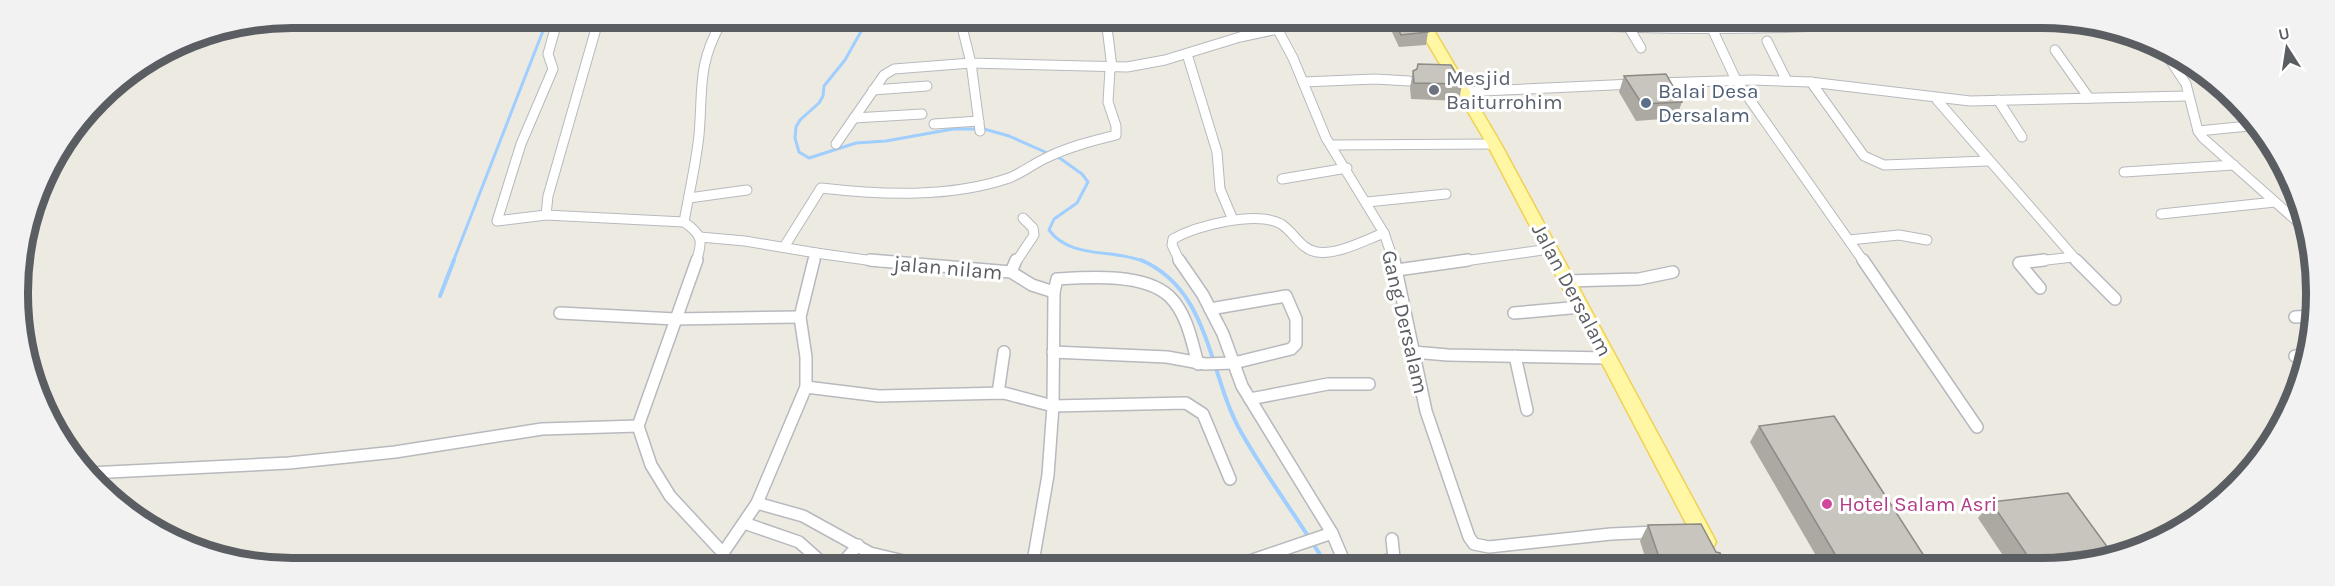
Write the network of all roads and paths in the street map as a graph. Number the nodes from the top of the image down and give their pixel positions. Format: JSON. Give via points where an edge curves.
{"nodes":[{"id":1,"x":555,"y":28,"type":"edge"},
{"id":2,"x":596,"y":28,"type":"edge"},
{"id":3,"x":718,"y":28,"type":"edge"},
{"id":4,"x":962,"y":28,"type":"edge"},
{"id":5,"x":1107,"y":28,"type":"edge"},
{"id":6,"x":1263,"y":28,"type":"edge"},
{"id":7,"x":1277,"y":28,"type":"edge"},
{"id":8,"x":1423,"y":28,"type":"edge"},
{"id":9,"x":1629,"y":28,"type":"edge"},
{"id":10,"x":1710,"y":28,"type":"edge"},
{"id":11,"x":1767,"y":41,"type":"dead end"},
{"id":12,"x":1641,"y":48,"type":"dead end"},
{"id":13,"x":2055,"y":50,"type":"dead end"},
{"id":14,"x":1187,"y":54,"type":"junction"},
{"id":15,"x":971,"y":63,"type":"junction"},
{"id":16,"x":2172,"y":63,"type":"edge"},
{"id":17,"x":1111,"y":68,"type":"junction"},
{"id":18,"x":1736,"y":80,"type":"junction"},
{"id":19,"x":1409,"y":81,"type":"dead end"},
{"id":20,"x":1787,"y":81,"type":"junction"},
{"id":21,"x":1303,"y":82,"type":"junction"},
{"id":22,"x":1811,"y":82,"type":"junction"},
{"id":23,"x":1653,"y":83,"type":"edge"},
{"id":24,"x":1641,"y":84,"type":"edge"},
{"id":25,"x":927,"y":86,"type":"dead end"},
{"id":26,"x":1458,"y":86,"type":"junction"},
{"id":27,"x":873,"y":90,"type":"junction"},
{"id":28,"x":2187,"y":96,"type":"junction"},
{"id":29,"x":2089,"y":98,"type":"junction"},
{"id":30,"x":1936,"y":100,"type":"junction"},
{"id":31,"x":1998,"y":100,"type":"junction"},
{"id":32,"x":922,"y":114,"type":"dead end"},
{"id":33,"x":854,"y":118,"type":"junction"},
{"id":34,"x":934,"y":124,"type":"dead end"},
{"id":35,"x":2248,"y":127,"type":"edge"},
{"id":36,"x":2198,"y":131,"type":"junction"},
{"id":37,"x":2022,"y":136,"type":"dead end"},
{"id":38,"x":836,"y":144,"type":"dead end"},
{"id":39,"x":1494,"y":144,"type":"junction"},
{"id":40,"x":1331,"y":145,"type":"junction"},
{"id":41,"x":1987,"y":161,"type":"junction"},
{"id":42,"x":2234,"y":165,"type":"junction"},
{"id":43,"x":1347,"y":168,"type":"junction"},
{"id":44,"x":2124,"y":172,"type":"dead end"},
{"id":45,"x":1282,"y":179,"type":"dead end"},
{"id":46,"x":747,"y":190,"type":"dead end"},
{"id":47,"x":1446,"y":194,"type":"dead end"},
{"id":48,"x":689,"y":198,"type":"junction"},
{"id":49,"x":1366,"y":202,"type":"junction"},
{"id":50,"x":2275,"y":202,"type":"junction"},
{"id":51,"x":2294,"y":213,"type":"edge"},
{"id":52,"x":2161,"y":214,"type":"dead end"},
{"id":53,"x":2289,"y":214,"type":"junction"},
{"id":54,"x":546,"y":215,"type":"junction"},
{"id":55,"x":1023,"y":218,"type":"dead end"},
{"id":56,"x":1233,"y":220,"type":"junction"},
{"id":57,"x":2295,"y":220,"type":"edge"},
{"id":58,"x":684,"y":222,"type":"junction"},
{"id":59,"x":1384,"y":233,"type":"junction"},
{"id":60,"x":700,"y":237,"type":"junction"},
{"id":61,"x":1849,"y":240,"type":"junction"},
{"id":62,"x":1927,"y":240,"type":"dead end"},
{"id":63,"x":784,"y":247,"type":"junction"},
{"id":64,"x":1550,"y":249,"type":"junction"},
{"id":65,"x":816,"y":253,"type":"junction"},
{"id":66,"x":2073,"y":256,"type":"junction"},
{"id":67,"x":1397,"y":270,"type":"junction"},
{"id":68,"x":1011,"y":272,"type":"junction"},
{"id":69,"x":1673,"y":272,"type":"dead end"},
{"id":70,"x":1567,"y":281,"type":"junction"},
{"id":71,"x":2040,"y":288,"type":"dead end"},
{"id":72,"x":1054,"y":292,"type":"junction"},
{"id":73,"x":2115,"y":299,"type":"dead end"},
{"id":74,"x":1581,"y":307,"type":"junction"},
{"id":75,"x":1210,"y":309,"type":"junction"},
{"id":76,"x":560,"y":313,"type":"dead end"},
{"id":77,"x":1514,"y":313,"type":"dead end"},
{"id":78,"x":2305,"y":316,"type":"edge"},
{"id":79,"x":801,"y":317,"type":"junction"},
{"id":80,"x":2295,"y":317,"type":"dead end"},
{"id":81,"x":675,"y":319,"type":"junction"},
{"id":82,"x":1004,"y":352,"type":"dead end"},
{"id":83,"x":1053,"y":352,"type":"junction"},
{"id":84,"x":1413,"y":352,"type":"junction"},
{"id":85,"x":1515,"y":356,"type":"junction"},
{"id":86,"x":1608,"y":358,"type":"junction"},
{"id":87,"x":1234,"y":363,"type":"junction"},
{"id":88,"x":1201,"y":364,"type":"junction"},
{"id":89,"x":1369,"y":384,"type":"dead end"},
{"id":90,"x":806,"y":387,"type":"junction"},
{"id":91,"x":998,"y":393,"type":"junction"},
{"id":92,"x":1250,"y":399,"type":"junction"},
{"id":93,"x":1053,"y":406,"type":"junction"},
{"id":94,"x":1527,"y":410,"type":"dead end"},
{"id":95,"x":638,"y":426,"type":"junction"},
{"id":96,"x":1977,"y":427,"type":"dead end"},
{"id":97,"x":99,"y":472,"type":"edge"},
{"id":98,"x":1230,"y":479,"type":"dead end"},
{"id":99,"x":757,"y":503,"type":"junction"},
{"id":100,"x":744,"y":523,"type":"junction"},
{"id":101,"x":1667,"y":532,"type":"edge"},
{"id":102,"x":1324,"y":536,"type":"junction"},
{"id":103,"x":1392,"y":539,"type":"dead end"},
{"id":104,"x":858,"y":545,"type":"junction"},
{"id":105,"x":723,"y":553,"type":"junction"},
{"id":106,"x":1714,"y":557,"type":"edge"},
{"id":107,"x":721,"y":558,"type":"edge"},
{"id":108,"x":817,"y":558,"type":"edge"},
{"id":109,"x":847,"y":558,"type":"edge"},
{"id":110,"x":893,"y":558,"type":"edge"},
{"id":111,"x":1034,"y":558,"type":"edge"},
{"id":112,"x":1259,"y":558,"type":"edge"},
{"id":113,"x":1340,"y":558,"type":"edge"},
{"id":114,"x":1394,"y":558,"type":"edge"}],
"edges":[{"from":1,"to":54,"type":"street","via":[[548,54],[553,69],[527,124],[497,221]]},
{"from":2,"to":54,"type":"street"},
{"from":3,"to":48,"type":"street","via":[[710,42],[700,85],[699,135]]},
{"from":4,"to":15,"type":"street"},
{"from":5,"to":17,"type":"street"},
{"from":6,"to":14,"type":"street"},
{"from":7,"to":21,"type":"street","name":"Gang Dersalam"},
{"from":8,"to":26,"type":"main road","name":"Jalan Dersalam"},
{"from":9,"to":12,"type":"street"},
{"from":10,"to":18,"type":"street"},
{"from":11,"to":20,"type":"street"},
{"from":13,"to":29,"type":"street"},
{"from":14,"to":17,"type":"street"},
{"from":14,"to":56,"type":"street","via":[[1217,153],[1220,189]]},
{"from":15,"to":17,"type":"street"},
{"from":15,"to":27,"type":"street","via":[[894,69]]},
{"from":15,"to":34,"type":"street","via":[[980,126]]},
{"from":16,"to":28,"type":"street","via":[[2186,84]]},
{"from":17,"to":63,"type":"street","via":[[1108,102],[1116,135],[1083,142],[983,187],[952,192],[864,193],[821,188]]},
{"from":18,"to":20,"type":"street"},
{"from":18,"to":23,"type":"street"},
{"from":18,"to":61,"type":"street"},
{"from":19,"to":21,"type":"street"},
{"from":20,"to":22,"type":"street"},
{"from":21,"to":40,"type":"street","name":"Gang Dersalam"},
{"from":22,"to":30,"type":"street"},
{"from":22,"to":41,"type":"street","via":[[1864,156],[1874,162],[1884,165]]},
{"from":24,"to":26,"type":"street"},
{"from":25,"to":27,"type":"street"},
{"from":26,"to":39,"type":"main road","name":"Jalan Dersalam"},
{"from":27,"to":33,"type":"street"},
{"from":28,"to":29,"type":"street"},
{"from":28,"to":36,"type":"street"},
{"from":29,"to":31,"type":"street"},
{"from":30,"to":31,"type":"street"},
{"from":30,"to":41,"type":"street"},
{"from":31,"to":37,"type":"street"},
{"from":32,"to":33,"type":"street"},
{"from":33,"to":38,"type":"street"},
{"from":35,"to":36,"type":"street"},
{"from":36,"to":42,"type":"street"},
{"from":39,"to":40,"type":"street"},
{"from":39,"to":64,"type":"main road","name":"Jalan Dersalam"},
{"from":40,"to":43,"type":"street","name":"Gang Dersalam"},
{"from":41,"to":66,"type":"street"},
{"from":42,"to":44,"type":"street"},
{"from":42,"to":50,"type":"street"},
{"from":43,"to":45,"type":"street"},
{"from":43,"to":49,"type":"street","name":"Gang Dersalam"},
{"from":46,"to":48,"type":"street"},
{"from":47,"to":49,"type":"street"},
{"from":48,"to":58,"type":"street"},
{"from":49,"to":59,"type":"street","name":"Gang Dersalam"},
{"from":50,"to":52,"type":"street"},
{"from":50,"to":53,"type":"street"},
{"from":51,"to":53,"type":"street"},
{"from":53,"to":57,"type":"street"},
{"from":54,"to":58,"type":"street"},
{"from":55,"to":68,"type":"street","via":[[1034,235]]},
{"from":56,"to":59,"type":"street","via":[[1277,222],[1306,248],[1321,252]]},
{"from":56,"to":75,"type":"street","via":[[1180,233],[1173,239],[1177,258]]},
{"from":58,"to":60,"type":"street"},
{"from":59,"to":67,"type":"street","name":"Gang Dersalam"},
{"from":60,"to":63,"type":"street","name":"jalan nilam"},
{"from":60,"to":81,"type":"street","via":[[702,245]]},
{"from":61,"to":62,"type":"street","via":[[1898,235]]},
{"from":61,"to":96,"type":"street"},
{"from":63,"to":65,"type":"street","name":"jalan nilam"},
{"from":64,"to":67,"type":"street"},
{"from":64,"to":70,"type":"main road","name":"Jalan Dersalam"},
{"from":65,"to":68,"type":"street","name":"jalan nilam"},
{"from":65,"to":79,"type":"street"},
{"from":66,"to":71,"type":"street","via":[[2019,263]]},
{"from":66,"to":73,"type":"street"},
{"from":67,"to":84,"type":"street","name":"Gang Dersalam"},
{"from":68,"to":72,"type":"street","name":"jalan nilam"},
{"from":69,"to":70,"type":"street","via":[[1645,279]]},
{"from":70,"to":74,"type":"main road","name":"Jalan Dersalam"},
{"from":72,"to":83,"type":"street"},
{"from":72,"to":88,"type":"street","via":[[1057,279],[1088,277],[1154,286],[1169,296],[1181,315]]},
{"from":74,"to":77,"type":"street"},
{"from":74,"to":86,"type":"main road","name":"Jalan Dersalam"},
{"from":75,"to":87,"type":"street"},
{"from":75,"to":87,"type":"street","via":[[1280,295],[1289,299],[1297,330],[1293,348]]},
{"from":76,"to":81,"type":"street"},
{"from":78,"to":80,"type":"street"},
{"from":79,"to":81,"type":"street"},
{"from":79,"to":90,"type":"street"},
{"from":81,"to":95,"type":"street"},
{"from":82,"to":91,"type":"street"},
{"from":83,"to":88,"type":"street","via":[[1167,357]]},
{"from":83,"to":93,"type":"street"},
{"from":84,"to":85,"type":"street"},
{"from":84,"to":101,"type":"street","name":"Gang Dersalam","via":[[1426,411],[1474,544],[1489,547]]},
{"from":85,"to":86,"type":"street"},
{"from":85,"to":94,"type":"street"},
{"from":86,"to":106,"type":"main road","name":"Jalan Dersalam","via":[[1695,531]]},
{"from":87,"to":88,"type":"street"},
{"from":87,"to":92,"type":"street"},
{"from":89,"to":92,"type":"street","via":[[1328,384]]},
{"from":90,"to":91,"type":"street","via":[[879,396]]},
{"from":90,"to":99,"type":"street"},
{"from":91,"to":93,"type":"street"},
{"from":92,"to":102,"type":"street"},
{"from":93,"to":98,"type":"street","via":[[1186,403],[1203,414]]},
{"from":93,"to":111,"type":"street","via":[[1048,475]]},
{"from":95,"to":97,"type":"street","via":[[538,430],[395,452],[289,463]]},
{"from":95,"to":105,"type":"street","via":[[645,455],[662,486],[686,518]]},
{"from":99,"to":100,"type":"street"},
{"from":99,"to":104,"type":"street","via":[[803,516]]},
{"from":100,"to":105,"type":"street"},
{"from":100,"to":108,"type":"street","via":[[799,543]]},
{"from":102,"to":112,"type":"street"},
{"from":102,"to":113,"type":"street"},
{"from":103,"to":114,"type":"street"},
{"from":104,"to":109,"type":"street"},
{"from":104,"to":110,"type":"street"},
{"from":105,"to":107,"type":"street"}]}
